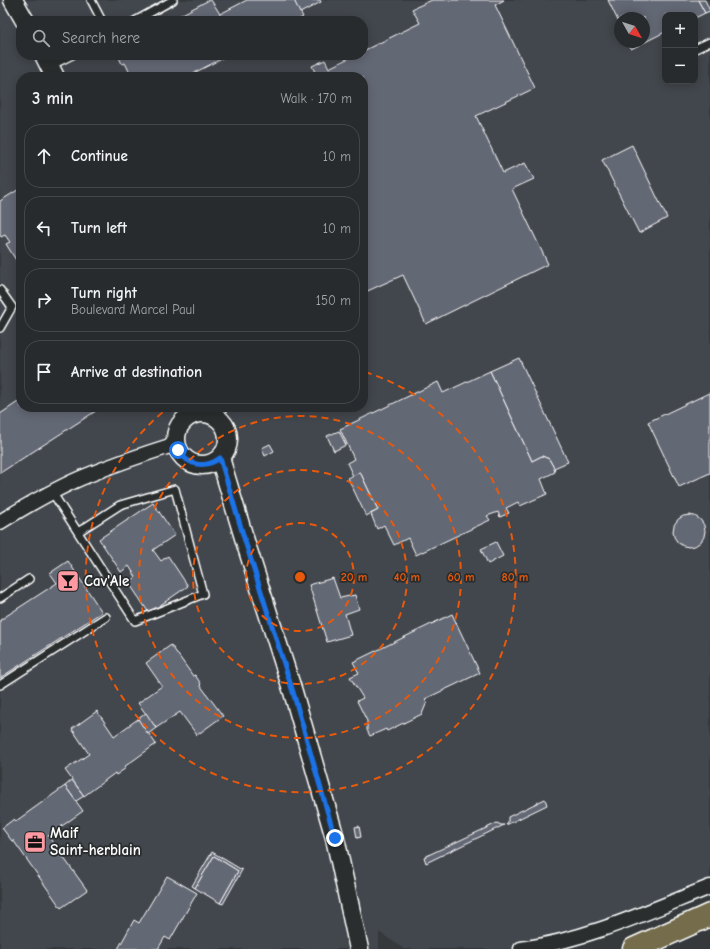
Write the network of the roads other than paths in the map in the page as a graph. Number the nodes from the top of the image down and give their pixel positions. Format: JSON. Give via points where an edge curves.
{"nodes":[{"id":1,"x":13,"y":0,"type":"edge"},
{"id":2,"x":91,"y":0,"type":"edge"},
{"id":3,"x":173,"y":0,"type":"edge"},
{"id":4,"x":22,"y":16,"type":"edge"},
{"id":5,"x":99,"y":16,"type":"edge"},
{"id":6,"x":144,"y":16,"type":"edge"},
{"id":7,"x":710,"y":42,"type":"edge"},
{"id":8,"x":697,"y":48,"type":"edge"},
{"id":9,"x":62,"y":60,"type":"edge"},
{"id":10,"x":49,"y":66,"type":"edge"},
{"id":11,"x":0,"y":290,"type":"edge"},
{"id":12,"x":0,"y":328,"type":"edge"},
{"id":13,"x":194,"y":412,"type":"edge"},
{"id":14,"x":202,"y":412,"type":"edge"},
{"id":15,"x":176,"y":444,"type":"junction"},
{"id":16,"x":220,"y":458,"type":"junction"},
{"id":17,"x":52,"y":492,"type":"junction"},
{"id":18,"x":0,"y":522,"type":"edge"},
{"id":19,"x":78,"y":532,"type":"junction"},
{"id":20,"x":29,"y":579,"type":"dead end"},
{"id":21,"x":0,"y":598,"type":"edge"},
{"id":22,"x":106,"y":617,"type":"dead end"},
{"id":23,"x":0,"y":686,"type":"edge"},
{"id":24,"x":710,"y":887,"type":"edge"},
{"id":25,"x":710,"y":915,"type":"edge"},
{"id":26,"x":359,"y":949,"type":"edge"},
{"id":27,"x":521,"y":949,"type":"edge"},
{"id":28,"x":634,"y":949,"type":"edge"}],
"edges":[{"from":1,"to":4,"type":"street"},
{"from":2,"to":5,"type":"lane"},
{"from":3,"to":6,"type":"lane"},
{"from":7,"to":8,"type":"lane"},
{"from":9,"to":10,"type":"lane"},
{"from":11,"to":12,"type":"lane","via":[[12,307]]},
{"from":13,"to":15,"type":"street","via":[[182,422],[176,432]]},
{"from":14,"to":16,"type":"street","via":[[214,415],[225,426],[228,443]]},
{"from":15,"to":16,"type":"street","via":[[182,455],[191,463],[203,465]]},
{"from":15,"to":17,"type":"street","via":[[80,478]]},
{"from":16,"to":26,"type":"street","via":[[293,692],[335,838]]},
{"from":17,"to":18,"type":"street"},
{"from":17,"to":19,"type":"lane"},
{"from":19,"to":19,"type":"lane","via":[[120,504],[175,489],[203,594],[135,621]]},
{"from":20,"to":21,"type":"lane"},
{"from":22,"to":23,"type":"lane"},
{"from":24,"to":27,"type":"street","via":[[584,935]]},
{"from":25,"to":28,"type":"highway"}]}
